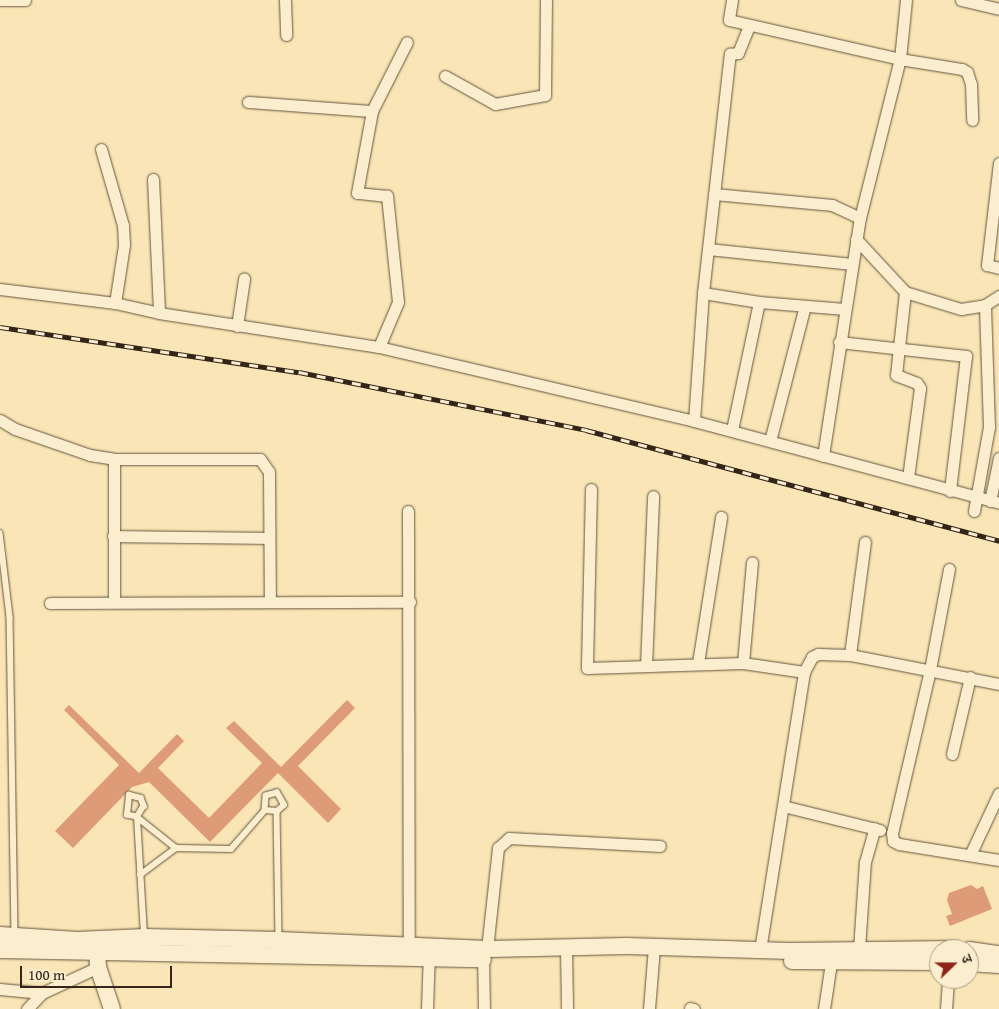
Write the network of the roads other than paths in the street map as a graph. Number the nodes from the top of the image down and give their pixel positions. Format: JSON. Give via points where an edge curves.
{"nodes":[{"id":1,"x":0,"y":0,"type":"edge"},
{"id":2,"x":25,"y":0,"type":"edge"},
{"id":3,"x":286,"y":0,"type":"edge"},
{"id":4,"x":546,"y":0,"type":"edge"},
{"id":5,"x":732,"y":0,"type":"edge"},
{"id":6,"x":906,"y":0,"type":"edge"},
{"id":7,"x":961,"y":0,"type":"edge"},
{"id":8,"x":999,"y":9,"type":"edge"},
{"id":9,"x":749,"y":26,"type":"junction"},
{"id":10,"x":286,"y":35,"type":"dead end"},
{"id":11,"x":407,"y":42,"type":"dead end"},
{"id":12,"x":900,"y":59,"type":"junction"},
{"id":13,"x":445,"y":76,"type":"dead end"},
{"id":14,"x":248,"y":102,"type":"dead end"},
{"id":15,"x":372,"y":111,"type":"junction"},
{"id":16,"x":972,"y":120,"type":"dead end"},
{"id":17,"x":101,"y":149,"type":"dead end"},
{"id":18,"x":999,"y":163,"type":"edge"},
{"id":19,"x":154,"y":179,"type":"dead end"},
{"id":20,"x":714,"y":194,"type":"junction"},
{"id":21,"x":860,"y":218,"type":"junction"},
{"id":22,"x":995,"y":224,"type":"edge"},
{"id":23,"x":856,"y":239,"type":"junction"},
{"id":24,"x":708,"y":249,"type":"junction"},
{"id":25,"x":852,"y":264,"type":"junction"},
{"id":26,"x":999,"y":268,"type":"edge"},
{"id":27,"x":244,"y":279,"type":"dead end"},
{"id":28,"x":0,"y":290,"type":"edge"},
{"id":29,"x":905,"y":292,"type":"junction"},
{"id":30,"x":703,"y":293,"type":"junction"},
{"id":31,"x":999,"y":296,"type":"edge"},
{"id":32,"x":759,"y":302,"type":"junction"},
{"id":33,"x":115,"y":303,"type":"junction"},
{"id":34,"x":985,"y":305,"type":"junction"},
{"id":35,"x":805,"y":306,"type":"junction"},
{"id":36,"x":845,"y":309,"type":"junction"},
{"id":37,"x":159,"y":313,"type":"junction"},
{"id":38,"x":237,"y":326,"type":"junction"},
{"id":39,"x":839,"y":342,"type":"junction"},
{"id":40,"x":379,"y":347,"type":"junction"},
{"id":41,"x":899,"y":348,"type":"junction"},
{"id":42,"x":0,"y":420,"type":"edge"},
{"id":43,"x":694,"y":421,"type":"junction"},
{"id":44,"x":732,"y":430,"type":"junction"},
{"id":45,"x":770,"y":441,"type":"junction"},
{"id":46,"x":823,"y":456,"type":"junction"},
{"id":47,"x":114,"y":458,"type":"junction"},
{"id":48,"x":999,"y":458,"type":"edge"},
{"id":49,"x":908,"y":478,"type":"junction"},
{"id":50,"x":591,"y":489,"type":"dead end"},
{"id":51,"x":950,"y":491,"type":"junction"},
{"id":52,"x":653,"y":496,"type":"dead end"},
{"id":53,"x":978,"y":499,"type":"junction"},
{"id":54,"x":995,"y":502,"type":"edge"},
{"id":55,"x":408,"y":510,"type":"dead end"},
{"id":56,"x":974,"y":511,"type":"dead end"},
{"id":57,"x":721,"y":516,"type":"dead end"},
{"id":58,"x":0,"y":532,"type":"edge"},
{"id":59,"x":113,"y":536,"type":"junction"},
{"id":60,"x":268,"y":538,"type":"junction"},
{"id":61,"x":865,"y":542,"type":"dead end"},
{"id":62,"x":752,"y":562,"type":"dead end"},
{"id":63,"x":949,"y":570,"type":"dead end"},
{"id":64,"x":114,"y":602,"type":"junction"},
{"id":65,"x":270,"y":602,"type":"junction"},
{"id":66,"x":410,"y":602,"type":"junction"},
{"id":67,"x":50,"y":603,"type":"dead end"},
{"id":68,"x":850,"y":655,"type":"junction"},
{"id":69,"x":698,"y":663,"type":"junction"},
{"id":70,"x":743,"y":663,"type":"junction"},
{"id":71,"x":646,"y":666,"type":"junction"},
{"id":72,"x":930,"y":670,"type":"junction"},
{"id":73,"x":804,"y":672,"type":"junction"},
{"id":74,"x":970,"y":677,"type":"junction"},
{"id":75,"x":999,"y":684,"type":"edge"},
{"id":76,"x":952,"y":754,"type":"dead end"},
{"id":77,"x":999,"y":793,"type":"edge"},
{"id":78,"x":783,"y":806,"type":"junction"},
{"id":79,"x":266,"y":810,"type":"junction"},
{"id":80,"x":277,"y":811,"type":"junction"},
{"id":81,"x":875,"y":828,"type":"junction"},
{"id":82,"x":892,"y":832,"type":"junction"},
{"id":83,"x":660,"y":846,"type":"dead end"},
{"id":84,"x":176,"y":848,"type":"junction"},
{"id":85,"x":970,"y":855,"type":"junction"},
{"id":86,"x":999,"y":860,"type":"edge"},
{"id":87,"x":140,"y":874,"type":"junction"},
{"id":88,"x":8,"y":935,"type":"edge"},
{"id":89,"x":144,"y":937,"type":"junction"},
{"id":90,"x":279,"y":940,"type":"junction"},
{"id":91,"x":410,"y":946,"type":"junction"},
{"id":92,"x":859,"y":949,"type":"junction"},
{"id":93,"x":929,"y":949,"type":"edge"},
{"id":94,"x":0,"y":950,"type":"edge"},
{"id":95,"x":760,"y":950,"type":"junction"},
{"id":96,"x":979,"y":951,"type":"edge"},
{"id":97,"x":98,"y":952,"type":"junction"},
{"id":98,"x":484,"y":952,"type":"junction"},
{"id":99,"x":430,"y":953,"type":"junction"},
{"id":100,"x":654,"y":953,"type":"junction"},
{"id":101,"x":567,"y":954,"type":"junction"},
{"id":102,"x":999,"y":954,"type":"edge"},
{"id":103,"x":832,"y":956,"type":"junction"},
{"id":104,"x":929,"y":961,"type":"edge"},
{"id":105,"x":979,"y":964,"type":"edge"},
{"id":106,"x":999,"y":965,"type":"edge"},
{"id":107,"x":0,"y":989,"type":"edge"},
{"id":108,"x":947,"y":989,"type":"edge"},
{"id":109,"x":42,"y":993,"type":"junction"},
{"id":110,"x":27,"y":1009,"type":"edge"},
{"id":111,"x":112,"y":1009,"type":"edge"},
{"id":112,"x":428,"y":1009,"type":"edge"},
{"id":113,"x":484,"y":1009,"type":"edge"},
{"id":114,"x":567,"y":1009,"type":"edge"},
{"id":115,"x":649,"y":1009,"type":"edge"},
{"id":116,"x":824,"y":1009,"type":"edge"},
{"id":117,"x":946,"y":1009,"type":"edge"}],
"edges":[{"from":1,"to":2,"type":"street"},
{"from":3,"to":10,"type":"street"},
{"from":4,"to":13,"type":"street","via":[[544,95],[495,104]]},
{"from":5,"to":9,"type":"street","via":[[729,20]]},
{"from":6,"to":12,"type":"street"},
{"from":7,"to":8,"type":"street"},
{"from":9,"to":12,"type":"street"},
{"from":9,"to":20,"type":"street","via":[[738,53],[730,54]]},
{"from":11,"to":15,"type":"street"},
{"from":12,"to":16,"type":"street","via":[[967,72],[971,84]]},
{"from":12,"to":21,"type":"street"},
{"from":14,"to":15,"type":"street"},
{"from":15,"to":40,"type":"street","via":[[357,193],[387,196],[398,302]]},
{"from":17,"to":33,"type":"street","via":[[123,224],[124,245]]},
{"from":18,"to":22,"type":"street"},
{"from":19,"to":37,"type":"street"},
{"from":20,"to":21,"type":"street","via":[[832,205]]},
{"from":20,"to":24,"type":"street"},
{"from":21,"to":23,"type":"street"},
{"from":22,"to":26,"type":"street","via":[[987,265]]},
{"from":23,"to":25,"type":"street"},
{"from":23,"to":29,"type":"street"},
{"from":24,"to":25,"type":"street"},
{"from":24,"to":30,"type":"street"},
{"from":25,"to":36,"type":"street"},
{"from":27,"to":38,"type":"street"},
{"from":28,"to":33,"type":"street"},
{"from":29,"to":34,"type":"street","via":[[961,309]]},
{"from":29,"to":41,"type":"street"},
{"from":30,"to":32,"type":"street"},
{"from":30,"to":43,"type":"street"},
{"from":31,"to":34,"type":"street"},
{"from":32,"to":35,"type":"street"},
{"from":32,"to":44,"type":"street"},
{"from":33,"to":37,"type":"street"},
{"from":34,"to":53,"type":"street","via":[[989,427]]},
{"from":35,"to":36,"type":"street"},
{"from":35,"to":45,"type":"street"},
{"from":36,"to":39,"type":"street"},
{"from":37,"to":38,"type":"street"},
{"from":38,"to":40,"type":"street"},
{"from":39,"to":41,"type":"street"},
{"from":39,"to":46,"type":"street"},
{"from":40,"to":43,"type":"street"},
{"from":41,"to":49,"type":"street","via":[[896,375],[917,383],[920,388]]},
{"from":41,"to":51,"type":"street","via":[[966,356]]},
{"from":42,"to":47,"type":"street","via":[[15,429],[90,455]]},
{"from":43,"to":44,"type":"street"},
{"from":44,"to":45,"type":"street"},
{"from":45,"to":46,"type":"street"},
{"from":46,"to":49,"type":"street"},
{"from":47,"to":59,"type":"street"},
{"from":47,"to":60,"type":"street","via":[[260,459],[269,472]]},
{"from":48,"to":54,"type":"street"},
{"from":49,"to":51,"type":"street"},
{"from":50,"to":71,"type":"street","via":[[587,668]]},
{"from":51,"to":53,"type":"street"},
{"from":52,"to":71,"type":"street"},
{"from":53,"to":54,"type":"street"},
{"from":53,"to":56,"type":"street"},
{"from":55,"to":66,"type":"street"},
{"from":57,"to":69,"type":"street"},
{"from":58,"to":88,"type":"lane","via":[[10,617]]},
{"from":59,"to":60,"type":"street"},
{"from":59,"to":64,"type":"street"},
{"from":60,"to":65,"type":"street"},
{"from":61,"to":68,"type":"street"},
{"from":62,"to":70,"type":"street"},
{"from":63,"to":72,"type":"street"},
{"from":64,"to":65,"type":"street"},
{"from":64,"to":67,"type":"street"},
{"from":65,"to":66,"type":"street"},
{"from":66,"to":91,"type":"street"},
{"from":68,"to":72,"type":"street"},
{"from":68,"to":73,"type":"street","via":[[812,656]]},
{"from":69,"to":70,"type":"street"},
{"from":69,"to":71,"type":"street"},
{"from":70,"to":73,"type":"street"},
{"from":72,"to":74,"type":"street"},
{"from":72,"to":82,"type":"street"},
{"from":73,"to":78,"type":"street"},
{"from":74,"to":75,"type":"street"},
{"from":74,"to":76,"type":"street"},
{"from":77,"to":85,"type":"street"},
{"from":78,"to":81,"type":"street"},
{"from":78,"to":95,"type":"street"},
{"from":79,"to":80,"type":"lane"},
{"from":79,"to":80,"type":"lane","via":[[266,796],[277,793],[284,805]]},
{"from":79,"to":84,"type":"lane","via":[[231,849]]},
{"from":80,"to":90,"type":"lane"},
{"from":81,"to":82,"type":"street"},
{"from":81,"to":92,"type":"street","via":[[865,862]]},
{"from":82,"to":85,"type":"street","via":[[893,841],[899,844]]},
{"from":83,"to":98,"type":"street","via":[[509,838],[498,848]]},
{"from":84,"to":87,"type":"lane"},
{"from":84,"to":87,"type":"lane","via":[[137,817]]},
{"from":85,"to":86,"type":"street"},
{"from":87,"to":89,"type":"lane"},
{"from":88,"to":97,"type":"main road"},
{"from":89,"to":90,"type":"main road"},
{"from":89,"to":97,"type":"main road"},
{"from":90,"to":91,"type":"main road"},
{"from":91,"to":99,"type":"main road"},
{"from":92,"to":93,"type":"main road"},
{"from":92,"to":103,"type":"main road"},
{"from":94,"to":97,"type":"main road"},
{"from":95,"to":100,"type":"main road"},
{"from":95,"to":103,"type":"main road"},
{"from":96,"to":102,"type":"main road"},
{"from":97,"to":99,"type":"main road"},
{"from":97,"to":109,"type":"street"},
{"from":97,"to":111,"type":"main road"},
{"from":98,"to":99,"type":"main road"},
{"from":98,"to":101,"type":"main road"},
{"from":98,"to":113,"type":"street"},
{"from":99,"to":112,"type":"street"},
{"from":100,"to":101,"type":"main road"},
{"from":100,"to":103,"type":"main road"},
{"from":100,"to":115,"type":"street"},
{"from":101,"to":114,"type":"street"},
{"from":103,"to":104,"type":"main road"},
{"from":103,"to":116,"type":"street"},
{"from":105,"to":106,"type":"main road"},
{"from":107,"to":109,"type":"street"},
{"from":108,"to":117,"type":"street"},
{"from":109,"to":110,"type":"street"}]}
